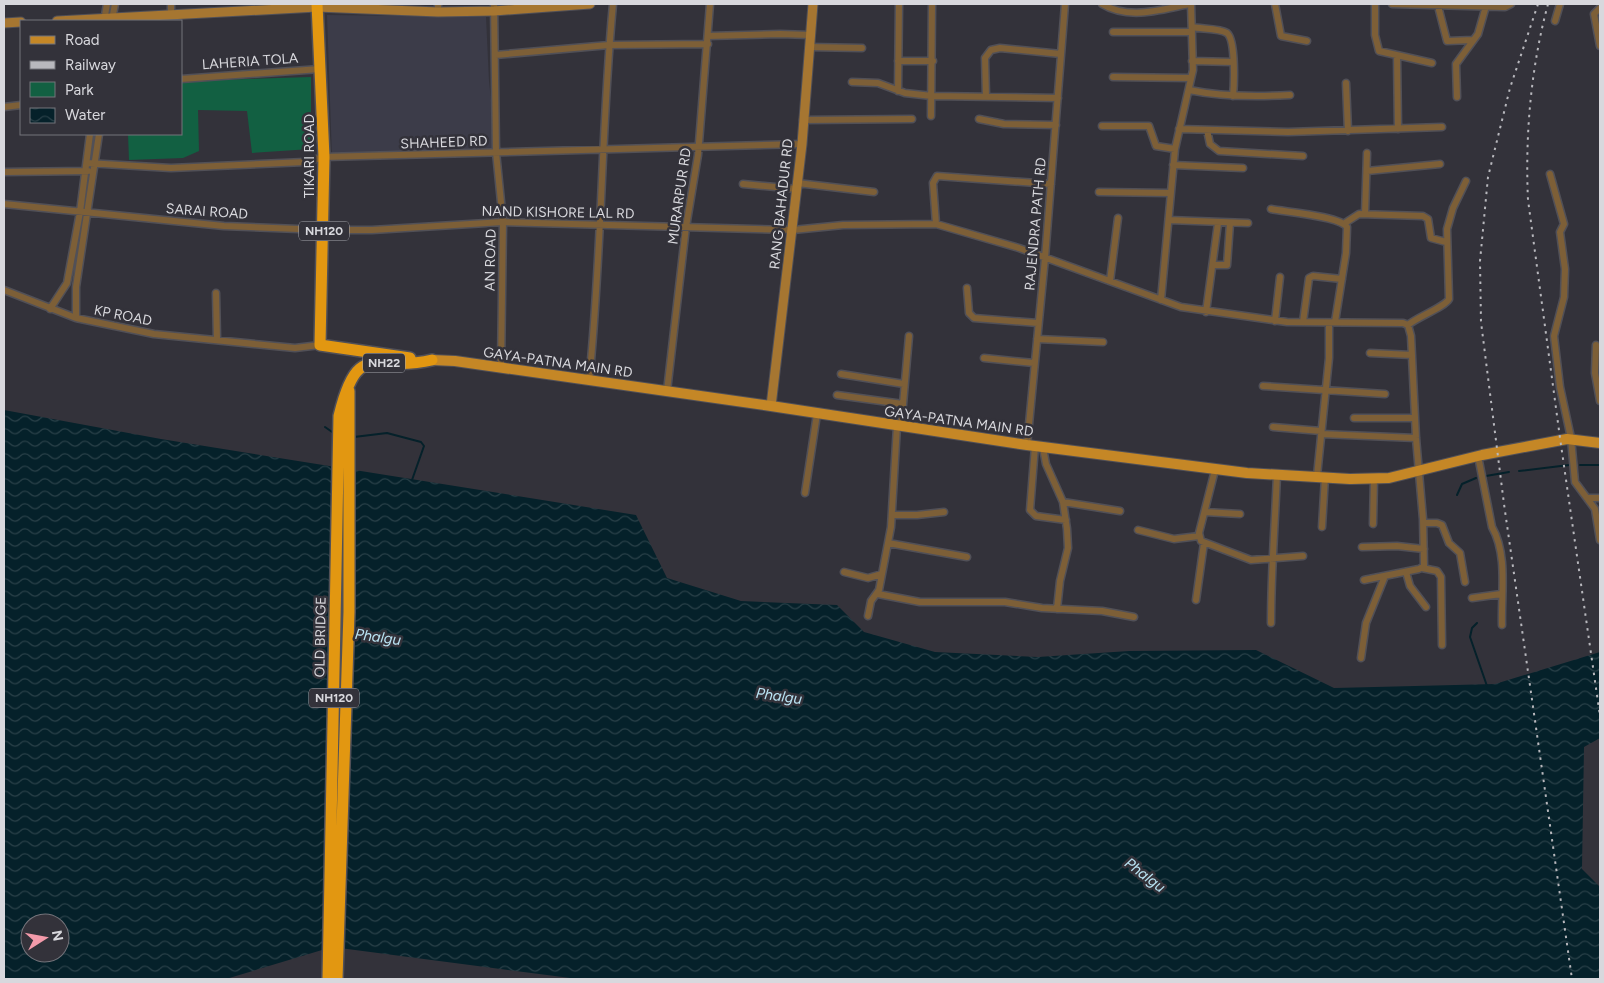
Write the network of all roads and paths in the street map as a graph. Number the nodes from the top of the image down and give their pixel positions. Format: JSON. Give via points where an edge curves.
{"nodes":[{"id":1,"x":107,"y":4,"type":"edge"},
{"id":2,"x":114,"y":4,"type":"edge"},
{"id":3,"x":171,"y":4,"type":"edge"},
{"id":4,"x":590,"y":4,"type":"edge"},
{"id":5,"x":613,"y":4,"type":"edge"},
{"id":6,"x":710,"y":4,"type":"edge"},
{"id":7,"x":812,"y":4,"type":"edge"},
{"id":8,"x":898,"y":4,"type":"edge"},
{"id":9,"x":932,"y":4,"type":"edge"},
{"id":10,"x":1065,"y":4,"type":"edge"},
{"id":11,"x":1102,"y":4,"type":"edge"},
{"id":12,"x":1190,"y":4,"type":"edge"},
{"id":13,"x":1275,"y":4,"type":"edge"},
{"id":14,"x":1375,"y":4,"type":"edge"},
{"id":15,"x":1392,"y":4,"type":"edge"},
{"id":16,"x":1511,"y":4,"type":"edge"},
{"id":17,"x":1560,"y":4,"type":"edge"},
{"id":18,"x":317,"y":6,"type":"edge"},
{"id":19,"x":1438,"y":6,"type":"junction"},
{"id":20,"x":1486,"y":6,"type":"junction"},
{"id":21,"x":494,"y":7,"type":"edge"},
{"id":22,"x":225,"y":8,"type":"edge"},
{"id":23,"x":438,"y":8,"type":"edge"},
{"id":24,"x":1600,"y":8,"type":"edge"},
{"id":25,"x":171,"y":16,"type":"junction"},
{"id":26,"x":108,"y":20,"type":"edge"},
{"id":27,"x":1555,"y":21,"type":"dead end"},
{"id":28,"x":20,"y":22,"type":"edge"},
{"id":29,"x":4,"y":23,"type":"edge"},
{"id":30,"x":1192,"y":30,"type":"junction"},
{"id":31,"x":1113,"y":32,"type":"dead end"},
{"id":32,"x":810,"y":35,"type":"junction"},
{"id":33,"x":708,"y":36,"type":"junction"},
{"id":34,"x":1473,"y":40,"type":"junction"},
{"id":35,"x":1307,"y":41,"type":"dead end"},
{"id":36,"x":708,"y":44,"type":"junction"},
{"id":37,"x":609,"y":45,"type":"junction"},
{"id":38,"x":1600,"y":46,"type":"edge"},
{"id":39,"x":809,"y":47,"type":"junction"},
{"id":40,"x":862,"y":48,"type":"dead end"},
{"id":41,"x":1061,"y":54,"type":"junction"},
{"id":42,"x":494,"y":55,"type":"junction"},
{"id":43,"x":1397,"y":56,"type":"junction"},
{"id":44,"x":898,"y":61,"type":"junction"},
{"id":45,"x":933,"y":61,"type":"junction"},
{"id":46,"x":1192,"y":61,"type":"junction"},
{"id":47,"x":1233,"y":62,"type":"junction"},
{"id":48,"x":1432,"y":63,"type":"dead end"},
{"id":49,"x":320,"y":70,"type":"junction"},
{"id":50,"x":1113,"y":77,"type":"dead end"},
{"id":51,"x":1191,"y":78,"type":"junction"},
{"id":52,"x":182,"y":79,"type":"edge"},
{"id":53,"x":852,"y":82,"type":"dead end"},
{"id":54,"x":1346,"y":83,"type":"dead end"},
{"id":55,"x":1188,"y":90,"type":"junction"},
{"id":56,"x":898,"y":91,"type":"junction"},
{"id":57,"x":1290,"y":95,"type":"dead end"},
{"id":58,"x":932,"y":96,"type":"junction"},
{"id":59,"x":986,"y":96,"type":"junction"},
{"id":60,"x":1233,"y":96,"type":"junction"},
{"id":61,"x":1457,"y":97,"type":"dead end"},
{"id":62,"x":1058,"y":98,"type":"junction"},
{"id":63,"x":20,"y":105,"type":"edge"},
{"id":64,"x":4,"y":107,"type":"edge"},
{"id":65,"x":931,"y":116,"type":"dead end"},
{"id":66,"x":912,"y":119,"type":"dead end"},
{"id":67,"x":978,"y":119,"type":"dead end"},
{"id":68,"x":804,"y":120,"type":"junction"},
{"id":69,"x":1056,"y":125,"type":"junction"},
{"id":70,"x":1102,"y":126,"type":"dead end"},
{"id":71,"x":1442,"y":127,"type":"dead end"},
{"id":72,"x":1179,"y":129,"type":"junction"},
{"id":73,"x":1398,"y":129,"type":"junction"},
{"id":74,"x":1207,"y":130,"type":"junction"},
{"id":75,"x":1348,"y":131,"type":"junction"},
{"id":76,"x":90,"y":135,"type":"edge"},
{"id":77,"x":99,"y":135,"type":"edge"},
{"id":78,"x":802,"y":144,"type":"junction"},
{"id":79,"x":699,"y":146,"type":"junction"},
{"id":80,"x":602,"y":149,"type":"junction"},
{"id":81,"x":1174,"y":150,"type":"junction"},
{"id":82,"x":496,"y":152,"type":"junction"},
{"id":83,"x":1367,"y":153,"type":"dead end"},
{"id":84,"x":1304,"y":156,"type":"dead end"},
{"id":85,"x":324,"y":157,"type":"junction"},
{"id":86,"x":87,"y":163,"type":"junction"},
{"id":87,"x":96,"y":164,"type":"junction"},
{"id":88,"x":1173,"y":164,"type":"junction"},
{"id":89,"x":1440,"y":164,"type":"dead end"},
{"id":90,"x":1243,"y":168,"type":"dead end"},
{"id":91,"x":86,"y":171,"type":"junction"},
{"id":92,"x":1367,"y":171,"type":"junction"},
{"id":93,"x":4,"y":172,"type":"edge"},
{"id":94,"x":94,"y":172,"type":"junction"},
{"id":95,"x":1550,"y":174,"type":"dead end"},
{"id":96,"x":1466,"y":181,"type":"dead end"},
{"id":97,"x":743,"y":184,"type":"dead end"},
{"id":98,"x":1051,"y":184,"type":"junction"},
{"id":99,"x":797,"y":186,"type":"junction"},
{"id":100,"x":874,"y":192,"type":"dead end"},
{"id":101,"x":1099,"y":192,"type":"dead end"},
{"id":102,"x":1170,"y":193,"type":"junction"},
{"id":103,"x":4,"y":204,"type":"edge"},
{"id":104,"x":1271,"y":209,"type":"dead end"},
{"id":105,"x":80,"y":212,"type":"junction"},
{"id":106,"x":88,"y":213,"type":"junction"},
{"id":107,"x":1365,"y":214,"type":"junction"},
{"id":108,"x":1118,"y":218,"type":"dead end"},
{"id":109,"x":1170,"y":220,"type":"junction"},
{"id":110,"x":503,"y":222,"type":"junction"},
{"id":111,"x":1218,"y":223,"type":"junction"},
{"id":112,"x":1230,"y":223,"type":"junction"},
{"id":113,"x":1248,"y":223,"type":"dead end"},
{"id":114,"x":1345,"y":223,"type":"junction"},
{"id":115,"x":599,"y":224,"type":"junction"},
{"id":116,"x":936,"y":224,"type":"junction"},
{"id":117,"x":686,"y":227,"type":"junction"},
{"id":118,"x":324,"y":230,"type":"junction"},
{"id":119,"x":793,"y":230,"type":"junction"},
{"id":120,"x":1446,"y":242,"type":"junction"},
{"id":121,"x":1045,"y":258,"type":"junction"},
{"id":122,"x":1213,"y":266,"type":"junction"},
{"id":123,"x":1280,"y":277,"type":"dead end"},
{"id":124,"x":1342,"y":279,"type":"junction"},
{"id":125,"x":1110,"y":282,"type":"junction"},
{"id":126,"x":967,"y":288,"type":"dead end"},
{"id":127,"x":4,"y":290,"type":"edge"},
{"id":128,"x":216,"y":293,"type":"dead end"},
{"id":129,"x":1161,"y":300,"type":"junction"},
{"id":130,"x":50,"y":309,"type":"junction"},
{"id":131,"x":1206,"y":312,"type":"junction"},
{"id":132,"x":76,"y":318,"type":"junction"},
{"id":133,"x":1275,"y":321,"type":"junction"},
{"id":134,"x":1303,"y":322,"type":"junction"},
{"id":135,"x":1332,"y":322,"type":"junction"},
{"id":136,"x":1038,"y":323,"type":"junction"},
{"id":137,"x":1408,"y":325,"type":"junction"},
{"id":138,"x":909,"y":336,"type":"dead end"},
{"id":139,"x":217,"y":339,"type":"junction"},
{"id":140,"x":1037,"y":339,"type":"junction"},
{"id":141,"x":1103,"y":342,"type":"dead end"},
{"id":142,"x":320,"y":345,"type":"junction"},
{"id":143,"x":1596,"y":345,"type":"dead end"},
{"id":144,"x":1370,"y":353,"type":"dead end"},
{"id":145,"x":1412,"y":355,"type":"junction"},
{"id":146,"x":984,"y":358,"type":"dead end"},
{"id":147,"x":432,"y":360,"type":"junction"},
{"id":148,"x":1034,"y":363,"type":"junction"},
{"id":149,"x":501,"y":367,"type":"junction"},
{"id":150,"x":841,"y":374,"type":"dead end"},
{"id":151,"x":590,"y":381,"type":"junction"},
{"id":152,"x":904,"y":384,"type":"junction"},
{"id":153,"x":1262,"y":386,"type":"dead end"},
{"id":154,"x":667,"y":391,"type":"junction"},
{"id":155,"x":1326,"y":392,"type":"junction"},
{"id":156,"x":1385,"y":394,"type":"dead end"},
{"id":157,"x":837,"y":395,"type":"dead end"},
{"id":158,"x":1600,"y":401,"type":"edge"},
{"id":159,"x":903,"y":404,"type":"junction"},
{"id":160,"x":771,"y":406,"type":"junction"},
{"id":161,"x":817,"y":414,"type":"junction"},
{"id":162,"x":344,"y":416,"type":"junction"},
{"id":163,"x":1354,"y":418,"type":"dead end"},
{"id":164,"x":1415,"y":418,"type":"junction"},
{"id":165,"x":899,"y":427,"type":"junction"},
{"id":166,"x":1273,"y":427,"type":"dead end"},
{"id":167,"x":1321,"y":432,"type":"junction"},
{"id":168,"x":1416,"y":438,"type":"junction"},
{"id":169,"x":1568,"y":439,"type":"junction"},
{"id":170,"x":1600,"y":443,"type":"edge"},
{"id":171,"x":1035,"y":446,"type":"junction"},
{"id":172,"x":1480,"y":456,"type":"junction"},
{"id":173,"x":1215,"y":470,"type":"junction"},
{"id":174,"x":1419,"y":471,"type":"junction"},
{"id":175,"x":1277,"y":474,"type":"junction"},
{"id":176,"x":1321,"y":476,"type":"junction"},
{"id":177,"x":1374,"y":479,"type":"junction"},
{"id":178,"x":805,"y":493,"type":"dead end"},
{"id":179,"x":1586,"y":498,"type":"junction"},
{"id":180,"x":1600,"y":498,"type":"edge"},
{"id":181,"x":1063,"y":502,"type":"junction"},
{"id":182,"x":1120,"y":511,"type":"dead end"},
{"id":183,"x":944,"y":512,"type":"dead end"},
{"id":184,"x":1205,"y":512,"type":"junction"},
{"id":185,"x":1240,"y":514,"type":"dead end"},
{"id":186,"x":893,"y":515,"type":"junction"},
{"id":187,"x":1066,"y":520,"type":"junction"},
{"id":188,"x":1424,"y":523,"type":"junction"},
{"id":189,"x":1373,"y":524,"type":"dead end"},
{"id":190,"x":1322,"y":527,"type":"dead end"},
{"id":191,"x":1138,"y":530,"type":"dead end"},
{"id":192,"x":1199,"y":536,"type":"junction"},
{"id":193,"x":1600,"y":536,"type":"edge"},
{"id":194,"x":1204,"y":543,"type":"junction"},
{"id":195,"x":888,"y":544,"type":"junction"},
{"id":196,"x":1362,"y":547,"type":"dead end"},
{"id":197,"x":1424,"y":549,"type":"junction"},
{"id":198,"x":1303,"y":556,"type":"dead end"},
{"id":199,"x":967,"y":557,"type":"dead end"},
{"id":200,"x":1271,"y":560,"type":"junction"},
{"id":201,"x":1422,"y":568,"type":"junction"},
{"id":202,"x":844,"y":572,"type":"dead end"},
{"id":203,"x":1406,"y":572,"type":"junction"},
{"id":204,"x":882,"y":574,"type":"junction"},
{"id":205,"x":1385,"y":576,"type":"junction"},
{"id":206,"x":1364,"y":580,"type":"dead end"},
{"id":207,"x":1465,"y":582,"type":"dead end"},
{"id":208,"x":878,"y":594,"type":"junction"},
{"id":209,"x":1501,"y":594,"type":"junction"},
{"id":210,"x":1472,"y":598,"type":"dead end"},
{"id":211,"x":1196,"y":600,"type":"dead end"},
{"id":212,"x":1426,"y":607,"type":"dead end"},
{"id":213,"x":1057,"y":609,"type":"junction"},
{"id":214,"x":868,"y":616,"type":"dead end"},
{"id":215,"x":1134,"y":617,"type":"dead end"},
{"id":216,"x":1271,"y":623,"type":"dead end"},
{"id":217,"x":1502,"y":625,"type":"dead end"},
{"id":218,"x":1442,"y":645,"type":"dead end"},
{"id":219,"x":1361,"y":658,"type":"dead end"},
{"id":220,"x":328,"y":979,"type":"edge"},
{"id":221,"x":337,"y":979,"type":"edge"}],
"edges":[{"from":1,"to":26,"type":"street"},
{"from":2,"to":26,"type":"street"},
{"from":3,"to":25,"type":"street"},
{"from":4,"to":21,"type":"street"},
{"from":5,"to":37,"type":"street"},
{"from":6,"to":33,"type":"street","name":"MURARPUR RD"},
{"from":7,"to":32,"type":"street","name":"RANG BAHADUR RD"},
{"from":8,"to":44,"type":"street"},
{"from":9,"to":45,"type":"street"},
{"from":10,"to":41,"type":"street","name":"RAJENDRA PATH RD"},
{"from":11,"to":12,"type":"street","via":[[1138,12]]},
{"from":12,"to":30,"type":"street"},
{"from":13,"to":35,"type":"street","via":[[1281,36]]},
{"from":14,"to":43,"type":"street","via":[[1377,48],[1382,53]]},
{"from":15,"to":19,"type":"street"},
{"from":16,"to":20,"type":"street","via":[[1509,7]]},
{"from":17,"to":27,"type":"street"},
{"from":18,"to":22,"type":"street"},
{"from":18,"to":23,"type":"street"},
{"from":18,"to":49,"type":"highway","name":"TIKARI ROAD","number":"NH120"},
{"from":19,"to":20,"type":"street"},
{"from":19,"to":34,"type":"street","via":[[1447,41]]},
{"from":20,"to":34,"type":"street"},
{"from":21,"to":23,"type":"street"},
{"from":21,"to":42,"type":"street","name":"AN ROAD"},
{"from":22,"to":25,"type":"street"},
{"from":24,"to":38,"type":"street","via":[[1594,14]]},
{"from":25,"to":26,"type":"street"},
{"from":28,"to":29,"type":"street"},
{"from":30,"to":31,"type":"street"},
{"from":30,"to":46,"type":"street"},
{"from":30,"to":47,"type":"street","via":[[1228,34]]},
{"from":32,"to":33,"type":"street"},
{"from":32,"to":39,"type":"street","name":"RANG BAHADUR RD"},
{"from":33,"to":36,"type":"street","name":"MURARPUR RD"},
{"from":34,"to":61,"type":"street","via":[[1456,64]]},
{"from":36,"to":37,"type":"street"},
{"from":36,"to":79,"type":"street","name":"MURARPUR RD"},
{"from":37,"to":42,"type":"street"},
{"from":37,"to":80,"type":"street"},
{"from":39,"to":40,"type":"street"},
{"from":39,"to":68,"type":"street","name":"RANG BAHADUR RD"},
{"from":41,"to":59,"type":"street","via":[[1000,48],[991,50],[985,58]]},
{"from":41,"to":62,"type":"street","name":"RAJENDRA PATH RD"},
{"from":42,"to":82,"type":"street","name":"AN ROAD"},
{"from":43,"to":48,"type":"street"},
{"from":43,"to":73,"type":"street"},
{"from":44,"to":45,"type":"street"},
{"from":44,"to":56,"type":"street"},
{"from":45,"to":58,"type":"street"},
{"from":46,"to":47,"type":"street"},
{"from":46,"to":51,"type":"street"},
{"from":47,"to":60,"type":"street"},
{"from":49,"to":52,"type":"street","name":"LAHERIA TOLA"},
{"from":49,"to":85,"type":"highway","name":"TIKARI ROAD","number":"NH120"},
{"from":50,"to":51,"type":"street"},
{"from":51,"to":55,"type":"street"},
{"from":53,"to":56,"type":"street","via":[[878,83]]},
{"from":54,"to":75,"type":"street"},
{"from":55,"to":60,"type":"street"},
{"from":55,"to":72,"type":"street"},
{"from":56,"to":58,"type":"street"},
{"from":57,"to":60,"type":"street"},
{"from":58,"to":59,"type":"street"},
{"from":58,"to":65,"type":"street"},
{"from":59,"to":62,"type":"street"},
{"from":62,"to":69,"type":"street","name":"RAJENDRA PATH RD"},
{"from":63,"to":64,"type":"street"},
{"from":66,"to":68,"type":"street"},
{"from":67,"to":69,"type":"street","via":[[1013,125]]},
{"from":68,"to":78,"type":"street","name":"RANG BAHADUR RD"},
{"from":69,"to":98,"type":"street","name":"RAJENDRA PATH RD"},
{"from":70,"to":81,"type":"street","via":[[1149,126],[1156,146]]},
{"from":71,"to":73,"type":"street"},
{"from":72,"to":74,"type":"street"},
{"from":72,"to":81,"type":"street"},
{"from":73,"to":75,"type":"street"},
{"from":74,"to":75,"type":"street"},
{"from":74,"to":84,"type":"street","via":[[1210,144],[1220,151]]},
{"from":76,"to":86,"type":"street"},
{"from":77,"to":87,"type":"street","name":"KP ROAD"},
{"from":78,"to":79,"type":"street","name":"SHAHEED RD"},
{"from":78,"to":99,"type":"street","name":"RANG BAHADUR RD"},
{"from":79,"to":80,"type":"street","name":"SHAHEED RD"},
{"from":79,"to":117,"type":"street","name":"MURARPUR RD"},
{"from":80,"to":82,"type":"street","name":"SHAHEED RD"},
{"from":80,"to":115,"type":"street"},
{"from":81,"to":88,"type":"street"},
{"from":82,"to":85,"type":"street","name":"SHAHEED RD"},
{"from":82,"to":110,"type":"street","name":"AN ROAD"},
{"from":83,"to":92,"type":"street"},
{"from":85,"to":87,"type":"street","name":"SHAHEED RD","via":[[304,162],[171,168]]},
{"from":85,"to":118,"type":"highway","name":"TIKARI ROAD","number":"NH120"},
{"from":86,"to":87,"type":"street","name":"SHAHEED RD"},
{"from":86,"to":91,"type":"street"},
{"from":87,"to":94,"type":"street","name":"KP ROAD"},
{"from":88,"to":90,"type":"street"},
{"from":88,"to":102,"type":"street"},
{"from":89,"to":92,"type":"street"},
{"from":91,"to":93,"type":"street"},
{"from":91,"to":94,"type":"street"},
{"from":91,"to":105,"type":"street"},
{"from":92,"to":107,"type":"street"},
{"from":94,"to":106,"type":"street","name":"KP ROAD"},
{"from":95,"to":169,"type":"street","via":[[1564,221],[1560,232],[1565,269],[1564,297],[1554,336]]},
{"from":96,"to":120,"type":"street","via":[[1449,220]]},
{"from":97,"to":99,"type":"street"},
{"from":98,"to":116,"type":"street","via":[[937,176],[933,183]]},
{"from":98,"to":121,"type":"street","name":"RAJENDRA PATH RD"},
{"from":99,"to":100,"type":"street"},
{"from":99,"to":119,"type":"street","name":"RANG BAHADUR RD"},
{"from":101,"to":102,"type":"street"},
{"from":102,"to":109,"type":"street"},
{"from":103,"to":105,"type":"street","name":"SARAI ROAD"},
{"from":104,"to":114,"type":"street"},
{"from":105,"to":106,"type":"street","name":"SARAI ROAD"},
{"from":105,"to":130,"type":"street","via":[[67,283]]},
{"from":106,"to":118,"type":"street","name":"SARAI ROAD","via":[[224,226]]},
{"from":106,"to":132,"type":"street","name":"KP ROAD","via":[[76,287]]},
{"from":107,"to":114,"type":"street"},
{"from":107,"to":120,"type":"street","via":[[1423,216],[1428,219],[1431,238]]},
{"from":108,"to":125,"type":"street"},
{"from":109,"to":111,"type":"street"},
{"from":109,"to":129,"type":"street"},
{"from":110,"to":115,"type":"street","name":"NAND KISHORE LAL RD"},
{"from":110,"to":118,"type":"street","name":"NAND KISHORE LAL RD"},
{"from":110,"to":149,"type":"street","name":"AN ROAD"},
{"from":111,"to":112,"type":"street"},
{"from":111,"to":122,"type":"street"},
{"from":112,"to":113,"type":"street"},
{"from":112,"to":122,"type":"street","via":[[1227,265]]},
{"from":114,"to":124,"type":"street","via":[[1348,236]]},
{"from":115,"to":117,"type":"street","name":"NAND KISHORE LAL RD"},
{"from":115,"to":151,"type":"street"},
{"from":116,"to":119,"type":"street","name":"NAND KISHORE LAL RD","via":[[843,225]]},
{"from":116,"to":121,"type":"street","name":"NAND KISHORE LAL RD"},
{"from":117,"to":119,"type":"street","name":"NAND KISHORE LAL RD"},
{"from":117,"to":154,"type":"street","name":"MURARPUR RD"},
{"from":118,"to":142,"type":"highway","name":"TIKARI ROAD","number":"NH120"},
{"from":119,"to":160,"type":"street","name":"RANG BAHADUR RD"},
{"from":120,"to":137,"type":"street","via":[[1447,303]]},
{"from":121,"to":125,"type":"street","name":"NAND KISHORE LAL RD"},
{"from":121,"to":136,"type":"street","name":"RAJENDRA PATH RD"},
{"from":122,"to":131,"type":"street"},
{"from":123,"to":133,"type":"street"},
{"from":124,"to":134,"type":"street","via":[[1309,278]]},
{"from":124,"to":135,"type":"street"},
{"from":125,"to":129,"type":"street","name":"NAND KISHORE LAL RD"},
{"from":126,"to":136,"type":"street","via":[[969,313],[974,318]]},
{"from":127,"to":130,"type":"street"},
{"from":128,"to":139,"type":"street"},
{"from":129,"to":131,"type":"street","name":"NAND KISHORE LAL RD"},
{"from":130,"to":132,"type":"street"},
{"from":131,"to":133,"type":"street","name":"NAND KISHORE LAL RD"},
{"from":132,"to":139,"type":"street","name":"KP ROAD","via":[[154,334]]},
{"from":133,"to":134,"type":"street","name":"NAND KISHORE LAL RD"},
{"from":134,"to":135,"type":"street","name":"NAND KISHORE LAL RD"},
{"from":135,"to":137,"type":"street","name":"NAND KISHORE LAL RD"},
{"from":135,"to":155,"type":"street"},
{"from":136,"to":140,"type":"street","name":"RAJENDRA PATH RD"},
{"from":137,"to":145,"type":"street"},
{"from":138,"to":152,"type":"street"},
{"from":139,"to":142,"type":"street","name":"KP ROAD","via":[[295,348]]},
{"from":140,"to":141,"type":"street"},
{"from":140,"to":148,"type":"street","name":"RAJENDRA PATH RD"},
{"from":142,"to":147,"type":"highway"},
{"from":143,"to":158,"type":"street","via":[[1595,373]]},
{"from":144,"to":145,"type":"street"},
{"from":145,"to":164,"type":"street"},
{"from":146,"to":148,"type":"street"},
{"from":147,"to":149,"type":"main road","name":"GAYA-PATNA MAIN RD"},
{"from":147,"to":162,"type":"highway","number":"NH22","via":[[412,364],[368,363],[357,371],[348,387]]},
{"from":148,"to":171,"type":"street","name":"RAJENDRA PATH RD"},
{"from":149,"to":151,"type":"main road","name":"GAYA-PATNA MAIN RD"},
{"from":150,"to":152,"type":"street"},
{"from":151,"to":154,"type":"main road","name":"GAYA-PATNA MAIN RD"},
{"from":152,"to":159,"type":"street"},
{"from":153,"to":155,"type":"street"},
{"from":154,"to":160,"type":"main road","name":"GAYA-PATNA MAIN RD"},
{"from":155,"to":156,"type":"street"},
{"from":155,"to":167,"type":"street"},
{"from":157,"to":159,"type":"street"},
{"from":159,"to":165,"type":"street"},
{"from":160,"to":161,"type":"main road","name":"GAYA-PATNA MAIN RD"},
{"from":161,"to":165,"type":"main road","name":"GAYA-PATNA MAIN RD"},
{"from":161,"to":178,"type":"street"},
{"from":162,"to":220,"type":"highway","name":"OLD BRIDGE","number":"NH120"},
{"from":162,"to":221,"type":"highway","number":"NH120","via":[[349,612]]},
{"from":163,"to":164,"type":"street"},
{"from":164,"to":168,"type":"street"},
{"from":165,"to":171,"type":"main road","name":"GAYA-PATNA MAIN RD"},
{"from":165,"to":186,"type":"street"},
{"from":166,"to":167,"type":"street"},
{"from":167,"to":168,"type":"street"},
{"from":167,"to":176,"type":"street"},
{"from":168,"to":174,"type":"street"},
{"from":169,"to":170,"type":"main road"},
{"from":169,"to":172,"type":"main road","name":"GAYA-PATNA MAIN RD"},
{"from":169,"to":179,"type":"street","via":[[1575,482]]},
{"from":171,"to":173,"type":"main road","name":"GAYA-PATNA MAIN RD"},
{"from":171,"to":181,"type":"street"},
{"from":171,"to":187,"type":"street","name":"RAJENDRA PATH RD","via":[[1030,510],[1036,516]]},
{"from":172,"to":174,"type":"main road","name":"GAYA-PATNA MAIN RD"},
{"from":172,"to":209,"type":"street","via":[[1492,527],[1498,536],[1500,549]]},
{"from":173,"to":175,"type":"main road","name":"GAYA-PATNA MAIN RD"},
{"from":173,"to":184,"type":"street"},
{"from":174,"to":177,"type":"main road","name":"GAYA-PATNA MAIN RD"},
{"from":174,"to":188,"type":"street"},
{"from":175,"to":176,"type":"main road","name":"GAYA-PATNA MAIN RD"},
{"from":175,"to":200,"type":"street"},
{"from":176,"to":177,"type":"main road","name":"GAYA-PATNA MAIN RD"},
{"from":176,"to":190,"type":"street"},
{"from":177,"to":189,"type":"street"},
{"from":179,"to":180,"type":"street"},
{"from":179,"to":193,"type":"street","via":[[1596,512]]},
{"from":181,"to":182,"type":"street"},
{"from":181,"to":187,"type":"street"},
{"from":183,"to":186,"type":"street"},
{"from":184,"to":185,"type":"street"},
{"from":184,"to":192,"type":"street"},
{"from":186,"to":195,"type":"street"},
{"from":187,"to":213,"type":"street","via":[[1068,548]]},
{"from":188,"to":197,"type":"street"},
{"from":188,"to":207,"type":"street","via":[[1442,525],[1449,543],[1460,553]]},
{"from":191,"to":192,"type":"street","via":[[1174,539]]},
{"from":192,"to":194,"type":"street"},
{"from":194,"to":200,"type":"street","via":[[1246,559]]},
{"from":194,"to":211,"type":"street"},
{"from":195,"to":199,"type":"street"},
{"from":195,"to":204,"type":"street"},
{"from":196,"to":197,"type":"street"},
{"from":197,"to":201,"type":"street"},
{"from":198,"to":200,"type":"street"},
{"from":200,"to":216,"type":"street"},
{"from":201,"to":203,"type":"street"},
{"from":201,"to":218,"type":"street","via":[[1437,571],[1441,577]]},
{"from":202,"to":204,"type":"street","via":[[868,578]]},
{"from":203,"to":205,"type":"street"},
{"from":203,"to":212,"type":"street","via":[[1410,586]]},
{"from":204,"to":208,"type":"street"},
{"from":205,"to":206,"type":"street"},
{"from":205,"to":219,"type":"street","via":[[1366,623]]},
{"from":208,"to":213,"type":"street","via":[[920,602],[998,601]]},
{"from":208,"to":214,"type":"street","via":[[871,601]]},
{"from":209,"to":210,"type":"street"},
{"from":209,"to":217,"type":"street"},
{"from":213,"to":215,"type":"street","via":[[1102,611]]}]}
